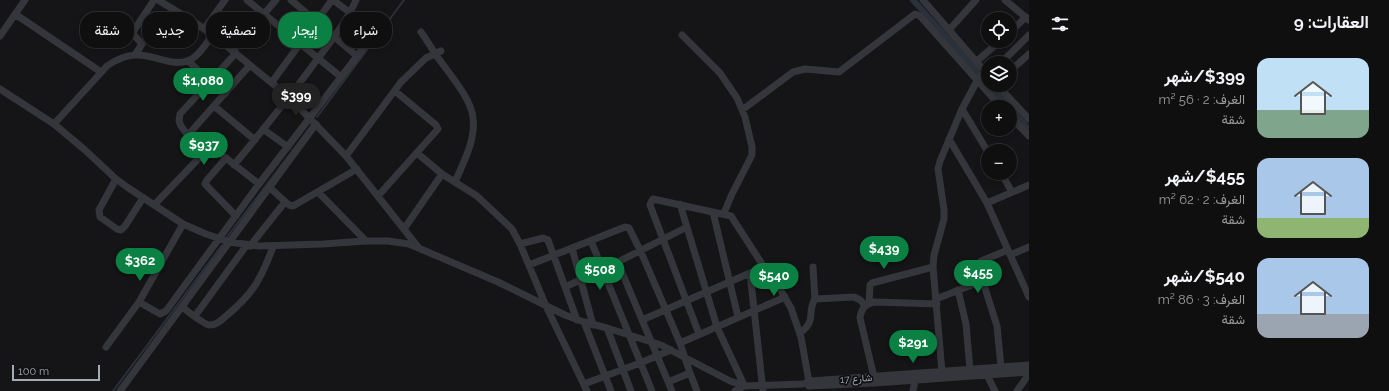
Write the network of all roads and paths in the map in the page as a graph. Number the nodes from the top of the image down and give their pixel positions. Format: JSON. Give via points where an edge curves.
{"nodes":[{"id":1,"x":26,"y":0,"type":"edge"},
{"id":2,"x":154,"y":0,"type":"edge"},
{"id":3,"x":158,"y":0,"type":"edge"},
{"id":4,"x":225,"y":0,"type":"edge"},
{"id":5,"x":247,"y":0,"type":"edge"},
{"id":6,"x":276,"y":0,"type":"edge"},
{"id":7,"x":291,"y":0,"type":"edge"},
{"id":8,"x":332,"y":0,"type":"edge"},
{"id":9,"x":356,"y":0,"type":"edge"},
{"id":10,"x":976,"y":0,"type":"edge"},
{"id":11,"x":1005,"y":0,"type":"edge"},
{"id":12,"x":926,"y":2,"type":"edge"},
{"id":13,"x":261,"y":12,"type":"edge"},
{"id":14,"x":265,"y":12,"type":"edge"},
{"id":15,"x":305,"y":12,"type":"edge"},
{"id":16,"x":323,"y":12,"type":"edge"},
{"id":17,"x":349,"y":12,"type":"edge"},
{"id":18,"x":350,"y":12,"type":"edge"},
{"id":19,"x":15,"y":14,"type":"junction"},
{"id":20,"x":1028,"y":18,"type":"edge"},
{"id":21,"x":270,"y":20,"type":"edge"},
{"id":22,"x":278,"y":26,"type":"edge"},
{"id":23,"x":1017,"y":27,"type":"edge"},
{"id":24,"x":340,"y":28,"type":"edge"},
{"id":25,"x":204,"y":29,"type":"joint"},
{"id":26,"x":949,"y":30,"type":"junction"},
{"id":27,"x":421,"y":32,"type":"dead end"},
{"id":28,"x":682,"y":35,"type":"dead end"},
{"id":29,"x":1029,"y":35,"type":"edge"},
{"id":30,"x":0,"y":36,"type":"edge"},
{"id":31,"x":334,"y":37,"type":"junction"},
{"id":32,"x":206,"y":43,"type":"edge"},
{"id":33,"x":231,"y":48,"type":"edge"},
{"id":34,"x":237,"y":48,"type":"edge"},
{"id":35,"x":297,"y":48,"type":"edge"},
{"id":36,"x":305,"y":48,"type":"edge"},
{"id":37,"x":363,"y":48,"type":"edge"},
{"id":38,"x":992,"y":48,"type":"edge"},
{"id":39,"x":235,"y":51,"type":"junction"},
{"id":40,"x":438,"y":52,"type":"junction"},
{"id":41,"x":1029,"y":54,"type":"edge"},
{"id":42,"x":135,"y":55,"type":"junction"},
{"id":43,"x":357,"y":56,"type":"junction"},
{"id":44,"x":1008,"y":56,"type":"edge"},
{"id":45,"x":318,"y":58,"type":"junction"},
{"id":46,"x":188,"y":61,"type":"junction"},
{"id":47,"x":977,"y":61,"type":"junction"},
{"id":48,"x":250,"y":65,"type":"junction"},
{"id":49,"x":1017,"y":65,"type":"edge"},
{"id":50,"x":981,"y":66,"type":"edge"},
{"id":51,"x":101,"y":72,"type":"junction"},
{"id":52,"x":341,"y":77,"type":"junction"},
{"id":53,"x":981,"y":77,"type":"edge"},
{"id":54,"x":210,"y":81,"type":"junction"},
{"id":55,"x":977,"y":81,"type":"junction"},
{"id":56,"x":272,"y":82,"type":"junction"},
{"id":57,"x":0,"y":89,"type":"edge"},
{"id":58,"x":395,"y":91,"type":"junction"},
{"id":59,"x":1004,"y":92,"type":"edge"},
{"id":60,"x":225,"y":94,"type":"junction"},
{"id":61,"x":289,"y":97,"type":"junction"},
{"id":62,"x":995,"y":100,"type":"edge"},
{"id":63,"x":214,"y":106,"type":"junction"},
{"id":64,"x":962,"y":109,"type":"junction"},
{"id":65,"x":742,"y":110,"type":"junction"},
{"id":66,"x":310,"y":117,"type":"junction"},
{"id":67,"x":1029,"y":118,"type":"edge"},
{"id":68,"x":1017,"y":123,"type":"edge"},
{"id":69,"x":54,"y":124,"type":"junction"},
{"id":70,"x":316,"y":124,"type":"junction"},
{"id":71,"x":263,"y":129,"type":"junction"},
{"id":72,"x":188,"y":135,"type":"junction"},
{"id":73,"x":1029,"y":136,"type":"edge"},
{"id":74,"x":949,"y":139,"type":"junction"},
{"id":75,"x":255,"y":140,"type":"junction"},
{"id":76,"x":983,"y":144,"type":"edge"},
{"id":77,"x":288,"y":147,"type":"junction"},
{"id":78,"x":418,"y":153,"type":"junction"},
{"id":79,"x":202,"y":155,"type":"junction"},
{"id":80,"x":346,"y":156,"type":"junction"},
{"id":81,"x":226,"y":158,"type":"junction"},
{"id":82,"x":234,"y":165,"type":"junction"},
{"id":83,"x":357,"y":169,"type":"junction"},
{"id":84,"x":442,"y":174,"type":"junction"},
{"id":85,"x":116,"y":179,"type":"junction"},
{"id":86,"x":1005,"y":180,"type":"edge"},
{"id":87,"x":455,"y":182,"type":"junction"},
{"id":88,"x":259,"y":184,"type":"junction"},
{"id":89,"x":1029,"y":185,"type":"edge"},
{"id":90,"x":269,"y":187,"type":"junction"},
{"id":91,"x":318,"y":192,"type":"junction"},
{"id":92,"x":1012,"y":192,"type":"junction"},
{"id":93,"x":378,"y":196,"type":"junction"},
{"id":94,"x":143,"y":198,"type":"junction"},
{"id":95,"x":285,"y":202,"type":"junction"},
{"id":96,"x":987,"y":203,"type":"junction"},
{"id":97,"x":680,"y":204,"type":"junction"},
{"id":98,"x":154,"y":205,"type":"junction"},
{"id":99,"x":713,"y":212,"type":"junction"},
{"id":100,"x":724,"y":213,"type":"junction"},
{"id":101,"x":236,"y":216,"type":"junction"},
{"id":102,"x":183,"y":224,"type":"junction"},
{"id":103,"x":404,"y":228,"type":"junction"},
{"id":104,"x":687,"y":228,"type":"junction"},
{"id":105,"x":220,"y":239,"type":"junction"},
{"id":106,"x":664,"y":239,"type":"junction"},
{"id":107,"x":366,"y":241,"type":"junction"},
{"id":108,"x":591,"y":241,"type":"junction"},
{"id":109,"x":229,"y":242,"type":"junction"},
{"id":110,"x":520,"y":244,"type":"junction"},
{"id":111,"x":248,"y":246,"type":"junction"},
{"id":112,"x":274,"y":246,"type":"junction"},
{"id":113,"x":1029,"y":247,"type":"edge"},
{"id":114,"x":419,"y":248,"type":"junction"},
{"id":115,"x":572,"y":248,"type":"junction"},
{"id":116,"x":641,"y":252,"type":"junction"},
{"id":117,"x":1009,"y":253,"type":"junction"},
{"id":118,"x":554,"y":255,"type":"junction"},
{"id":119,"x":618,"y":263,"type":"junction"},
{"id":120,"x":529,"y":264,"type":"junction"},
{"id":121,"x":764,"y":267,"type":"junction"},
{"id":122,"x":813,"y":267,"type":"dead end"},
{"id":123,"x":933,"y":267,"type":"junction"},
{"id":124,"x":602,"y":270,"type":"junction"},
{"id":125,"x":750,"y":273,"type":"junction"},
{"id":126,"x":581,"y":280,"type":"junction"},
{"id":127,"x":982,"y":281,"type":"junction"},
{"id":128,"x":729,"y":282,"type":"junction"},
{"id":129,"x":564,"y":287,"type":"junction"},
{"id":130,"x":958,"y":290,"type":"junction"},
{"id":131,"x":706,"y":292,"type":"junction"},
{"id":132,"x":785,"y":297,"type":"junction"},
{"id":133,"x":1029,"y":297,"type":"edge"},
{"id":134,"x":815,"y":299,"type":"junction"},
{"id":135,"x":687,"y":301,"type":"junction"},
{"id":136,"x":139,"y":302,"type":"junction"},
{"id":137,"x":937,"y":302,"type":"junction"},
{"id":138,"x":867,"y":304,"type":"junction"},
{"id":139,"x":546,"y":306,"type":"junction"},
{"id":140,"x":182,"y":307,"type":"junction"},
{"id":141,"x":666,"y":310,"type":"junction"},
{"id":142,"x":754,"y":310,"type":"junction"},
{"id":143,"x":195,"y":316,"type":"junction"},
{"id":144,"x":738,"y":317,"type":"junction"},
{"id":145,"x":642,"y":320,"type":"junction"},
{"id":146,"x":581,"y":321,"type":"junction"},
{"id":147,"x":593,"y":325,"type":"junction"},
{"id":148,"x":717,"y":327,"type":"junction"},
{"id":149,"x":607,"y":328,"type":"junction"},
{"id":150,"x":800,"y":333,"type":"junction"},
{"id":151,"x":628,"y":334,"type":"junction"},
{"id":152,"x":699,"y":334,"type":"junction"},
{"id":153,"x":650,"y":341,"type":"junction"},
{"id":154,"x":680,"y":343,"type":"junction"},
{"id":155,"x":106,"y":347,"type":"dead end"},
{"id":156,"x":671,"y":350,"type":"junction"},
{"id":157,"x":657,"y":356,"type":"junction"},
{"id":158,"x":685,"y":357,"type":"junction"},
{"id":159,"x":640,"y":363,"type":"junction"},
{"id":160,"x":1029,"y":365,"type":"edge"},
{"id":161,"x":1002,"y":367,"type":"junction"},
{"id":162,"x":623,"y":370,"type":"junction"},
{"id":163,"x":970,"y":370,"type":"junction"},
{"id":164,"x":942,"y":372,"type":"junction"},
{"id":165,"x":690,"y":373,"type":"junction"},
{"id":166,"x":1029,"y":373,"type":"edge"},
{"id":167,"x":987,"y":375,"type":"junction"},
{"id":168,"x":605,"y":376,"type":"junction"},
{"id":169,"x":874,"y":377,"type":"junction"},
{"id":170,"x":915,"y":380,"type":"junction"},
{"id":171,"x":668,"y":382,"type":"junction"},
{"id":172,"x":806,"y":383,"type":"junction"},
{"id":173,"x":743,"y":386,"type":"edge"},
{"id":174,"x":586,"y":388,"type":"edge"},
{"id":175,"x":763,"y":388,"type":"edge"},
{"id":176,"x":819,"y":388,"type":"edge"},
{"id":177,"x":120,"y":391,"type":"edge"},
{"id":178,"x":611,"y":391,"type":"edge"},
{"id":179,"x":632,"y":391,"type":"edge"},
{"id":180,"x":652,"y":391,"type":"edge"},
{"id":181,"x":672,"y":391,"type":"edge"},
{"id":182,"x":697,"y":391,"type":"edge"},
{"id":183,"x":735,"y":391,"type":"edge"},
{"id":184,"x":913,"y":391,"type":"edge"},
{"id":185,"x":996,"y":391,"type":"edge"},
{"id":186,"x":1017,"y":391,"type":"edge"}],
"edges":[{"from":1,"to":19,"type":"street"},
{"from":2,"to":42,"type":"street","via":[[133,32],[142,44]]},
{"from":3,"to":25,"type":"street"},
{"from":4,"to":25,"type":"street"},
{"from":5,"to":13,"type":"street"},
{"from":6,"to":14,"type":"street"},
{"from":7,"to":15,"type":"street"},
{"from":8,"to":16,"type":"street"},
{"from":8,"to":17,"type":"street"},
{"from":9,"to":18,"type":"street"},
{"from":10,"to":26,"type":"street"},
{"from":11,"to":20,"type":"street"},
{"from":12,"to":26,"type":"street"},
{"from":19,"to":30,"type":"street"},
{"from":19,"to":51,"type":"street"},
{"from":20,"to":23,"type":"street"},
{"from":21,"to":22,"type":"street"},
{"from":24,"to":31,"type":"street"},
{"from":26,"to":47,"type":"street"},
{"from":27,"to":40,"type":"street"},
{"from":28,"to":65,"type":"street","via":[[720,74]]},
{"from":29,"to":44,"type":"street"},
{"from":31,"to":43,"type":"street"},
{"from":31,"to":45,"type":"street"},
{"from":32,"to":46,"type":"street"},
{"from":33,"to":39,"type":"street"},
{"from":34,"to":39,"type":"street"},
{"from":35,"to":56,"type":"street"},
{"from":36,"to":45,"type":"street"},
{"from":37,"to":43,"type":"street"},
{"from":38,"to":47,"type":"street"},
{"from":39,"to":48,"type":"street"},
{"from":39,"to":54,"type":"street"},
{"from":40,"to":58,"type":"street","via":[[422,61]]},
{"from":40,"to":87,"type":"street","via":[[470,106],[474,118],[468,151]]},
{"from":41,"to":49,"type":"street"},
{"from":42,"to":46,"type":"street","via":[[171,62]]},
{"from":42,"to":51,"type":"street","via":[[117,59]]},
{"from":43,"to":52,"type":"street"},
{"from":45,"to":52,"type":"street"},
{"from":45,"to":61,"type":"street"},
{"from":46,"to":54,"type":"street"},
{"from":47,"to":50,"type":"street"},
{"from":48,"to":56,"type":"street"},
{"from":48,"to":60,"type":"street"},
{"from":51,"to":69,"type":"street"},
{"from":52,"to":66,"type":"street"},
{"from":53,"to":55,"type":"street"},
{"from":54,"to":60,"type":"street"},
{"from":54,"to":72,"type":"street","via":[[180,114],[179,121]]},
{"from":55,"to":62,"type":"street"},
{"from":55,"to":64,"type":"street"},
{"from":55,"to":65,"type":"street","via":[[920,16],[915,14],[839,72],[799,70],[788,75]]},
{"from":56,"to":61,"type":"street"},
{"from":57,"to":69,"type":"street"},
{"from":58,"to":78,"type":"street","via":[[438,126],[437,131]]},
{"from":58,"to":80,"type":"street"},
{"from":59,"to":67,"type":"street"},
{"from":60,"to":63,"type":"street"},
{"from":61,"to":66,"type":"street"},
{"from":61,"to":71,"type":"street"},
{"from":63,"to":72,"type":"street"},
{"from":63,"to":75,"type":"street"},
{"from":64,"to":74,"type":"street"},
{"from":64,"to":76,"type":"street"},
{"from":65,"to":100,"type":"street","via":[[753,152]]},
{"from":66,"to":70,"type":"street"},
{"from":66,"to":77,"type":"street"},
{"from":68,"to":73,"type":"street"},
{"from":69,"to":85,"type":"street"},
{"from":70,"to":80,"type":"street"},
{"from":70,"to":90,"type":"street"},
{"from":71,"to":75,"type":"street"},
{"from":71,"to":77,"type":"street"},
{"from":72,"to":79,"type":"street"},
{"from":74,"to":96,"type":"street"},
{"from":74,"to":123,"type":"street","via":[[938,165],[944,219]]},
{"from":75,"to":82,"type":"street"},
{"from":77,"to":88,"type":"street"},
{"from":78,"to":84,"type":"street"},
{"from":78,"to":93,"type":"street"},
{"from":79,"to":81,"type":"street","via":[[213,149]]},
{"from":79,"to":98,"type":"street"},
{"from":80,"to":83,"type":"street"},
{"from":81,"to":82,"type":"street"},
{"from":81,"to":101,"type":"street","via":[[205,184]]},
{"from":82,"to":88,"type":"street"},
{"from":83,"to":91,"type":"street"},
{"from":83,"to":93,"type":"street"},
{"from":84,"to":87,"type":"street"},
{"from":84,"to":103,"type":"street"},
{"from":85,"to":94,"type":"street"},
{"from":85,"to":94,"type":"street","via":[[98,213],[117,229],[121,230],[125,226]]},
{"from":86,"to":92,"type":"street"},
{"from":87,"to":110,"type":"street","via":[[477,196],[507,224]]},
{"from":88,"to":101,"type":"street"},
{"from":89,"to":92,"type":"street"},
{"from":90,"to":95,"type":"street"},
{"from":90,"to":109,"type":"street"},
{"from":91,"to":95,"type":"street","via":[[293,206]]},
{"from":91,"to":107,"type":"street"},
{"from":92,"to":96,"type":"street"},
{"from":93,"to":103,"type":"street"},
{"from":94,"to":98,"type":"street"},
{"from":95,"to":111,"type":"street"},
{"from":96,"to":117,"type":"street"},
{"from":97,"to":99,"type":"street"},
{"from":97,"to":104,"type":"street"},
{"from":97,"to":106,"type":"street","via":[[656,199],[650,202]]},
{"from":98,"to":102,"type":"street"},
{"from":99,"to":100,"type":"street"},
{"from":99,"to":128,"type":"street"},
{"from":100,"to":121,"type":"street","via":[[731,216]]},
{"from":101,"to":105,"type":"street"},
{"from":102,"to":105,"type":"street"},
{"from":102,"to":136,"type":"street"},
{"from":103,"to":114,"type":"street"},
{"from":104,"to":106,"type":"street"},
{"from":104,"to":131,"type":"street"},
{"from":105,"to":109,"type":"street"},
{"from":105,"to":136,"type":"street","via":[[164,312],[160,314]]},
{"from":106,"to":116,"type":"street"},
{"from":106,"to":135,"type":"street"},
{"from":107,"to":112,"type":"street"},
{"from":107,"to":114,"type":"street","via":[[400,243]]},
{"from":108,"to":115,"type":"street"},
{"from":108,"to":116,"type":"street","via":[[628,228]]},
{"from":108,"to":124,"type":"street"},
{"from":109,"to":111,"type":"street"},
{"from":109,"to":140,"type":"street"},
{"from":110,"to":118,"type":"street","via":[[544,238],[548,240]]},
{"from":110,"to":120,"type":"street"},
{"from":111,"to":112,"type":"street"},
{"from":111,"to":143,"type":"street"},
{"from":112,"to":143,"type":"street","via":[[256,285],[222,320],[211,325]]},
{"from":113,"to":117,"type":"street"},
{"from":114,"to":139,"type":"street"},
{"from":115,"to":118,"type":"street"},
{"from":115,"to":126,"type":"street"},
{"from":116,"to":119,"type":"street"},
{"from":116,"to":141,"type":"street"},
{"from":117,"to":127,"type":"street","via":[[978,264]]},
{"from":117,"to":133,"type":"street"},
{"from":118,"to":120,"type":"street"},
{"from":118,"to":129,"type":"street"},
{"from":119,"to":124,"type":"street"},
{"from":119,"to":145,"type":"street"},
{"from":120,"to":139,"type":"street"},
{"from":121,"to":125,"type":"street"},
{"from":121,"to":132,"type":"street"},
{"from":122,"to":134,"type":"street"},
{"from":123,"to":137,"type":"street"},
{"from":123,"to":138,"type":"street","via":[[872,283]]},
{"from":124,"to":126,"type":"street"},
{"from":124,"to":151,"type":"street"},
{"from":125,"to":128,"type":"street"},
{"from":125,"to":142,"type":"street"},
{"from":126,"to":129,"type":"street"},
{"from":126,"to":147,"type":"street"},
{"from":127,"to":130,"type":"street"},
{"from":127,"to":161,"type":"street","via":[[997,326]]},
{"from":128,"to":131,"type":"street"},
{"from":128,"to":144,"type":"street"},
{"from":129,"to":146,"type":"street"},
{"from":130,"to":137,"type":"street"},
{"from":130,"to":163,"type":"street","via":[[966,324]]},
{"from":131,"to":135,"type":"street"},
{"from":131,"to":148,"type":"street"},
{"from":132,"to":142,"type":"street"},
{"from":132,"to":150,"type":"street"},
{"from":134,"to":138,"type":"street","via":[[854,297]]},
{"from":134,"to":150,"type":"street","via":[[812,303],[810,323]]},
{"from":135,"to":141,"type":"street"},
{"from":135,"to":152,"type":"street"},
{"from":136,"to":155,"type":"street"},
{"from":137,"to":138,"type":"street"},
{"from":137,"to":164,"type":"street"},
{"from":138,"to":169,"type":"street","via":[[860,318]]},
{"from":139,"to":146,"type":"street"},
{"from":139,"to":174,"type":"street"},
{"from":140,"to":143,"type":"street"},
{"from":140,"to":177,"type":"street"},
{"from":141,"to":145,"type":"street"},
{"from":141,"to":154,"type":"street"},
{"from":142,"to":144,"type":"street"},
{"from":142,"to":175,"type":"street"},
{"from":144,"to":148,"type":"street"},
{"from":145,"to":153,"type":"street"},
{"from":146,"to":147,"type":"street"},
{"from":146,"to":168,"type":"street"},
{"from":147,"to":149,"type":"street"},
{"from":148,"to":152,"type":"street"},
{"from":148,"to":173,"type":"street"},
{"from":149,"to":151,"type":"street"},
{"from":149,"to":162,"type":"street"},
{"from":150,"to":172,"type":"street"},
{"from":151,"to":153,"type":"street"},
{"from":151,"to":159,"type":"street"},
{"from":152,"to":154,"type":"street"},
{"from":153,"to":156,"type":"street"},
{"from":153,"to":157,"type":"street"},
{"from":154,"to":158,"type":"street"},
{"from":156,"to":157,"type":"street"},
{"from":156,"to":158,"type":"street"},
{"from":157,"to":159,"type":"street"},
{"from":157,"to":171,"type":"street"},
{"from":158,"to":165,"type":"street"},
{"from":158,"to":173,"type":"street"},
{"from":159,"to":162,"type":"street"},
{"from":159,"to":180,"type":"street"},
{"from":160,"to":161,"type":"street","name":"شارع 17"},
{"from":161,"to":163,"type":"street","name":"شارع 17"},
{"from":162,"to":168,"type":"street"},
{"from":162,"to":179,"type":"street"},
{"from":163,"to":164,"type":"street","name":"شارع 17"},
{"from":164,"to":169,"type":"street","name":"شارع 17"},
{"from":165,"to":171,"type":"street"},
{"from":165,"to":182,"type":"street"},
{"from":166,"to":167,"type":"street","name":"شارع 17"},
{"from":166,"to":186,"type":"street"},
{"from":167,"to":170,"type":"street","name":"شارع 17"},
{"from":167,"to":185,"type":"street"},
{"from":168,"to":174,"type":"street"},
{"from":168,"to":178,"type":"street"},
{"from":169,"to":172,"type":"street","name":"شارع 17"},
{"from":170,"to":176,"type":"street","name":"شارع 17"},
{"from":170,"to":184,"type":"street"},
{"from":171,"to":181,"type":"street"},
{"from":172,"to":175,"type":"street","name":"شارع 17"},
{"from":172,"to":176,"type":"street","name":"شارع 17","via":[[808,386]]},
{"from":173,"to":175,"type":"street","name":"شارع 17"},
{"from":173,"to":183,"type":"street"}]}
